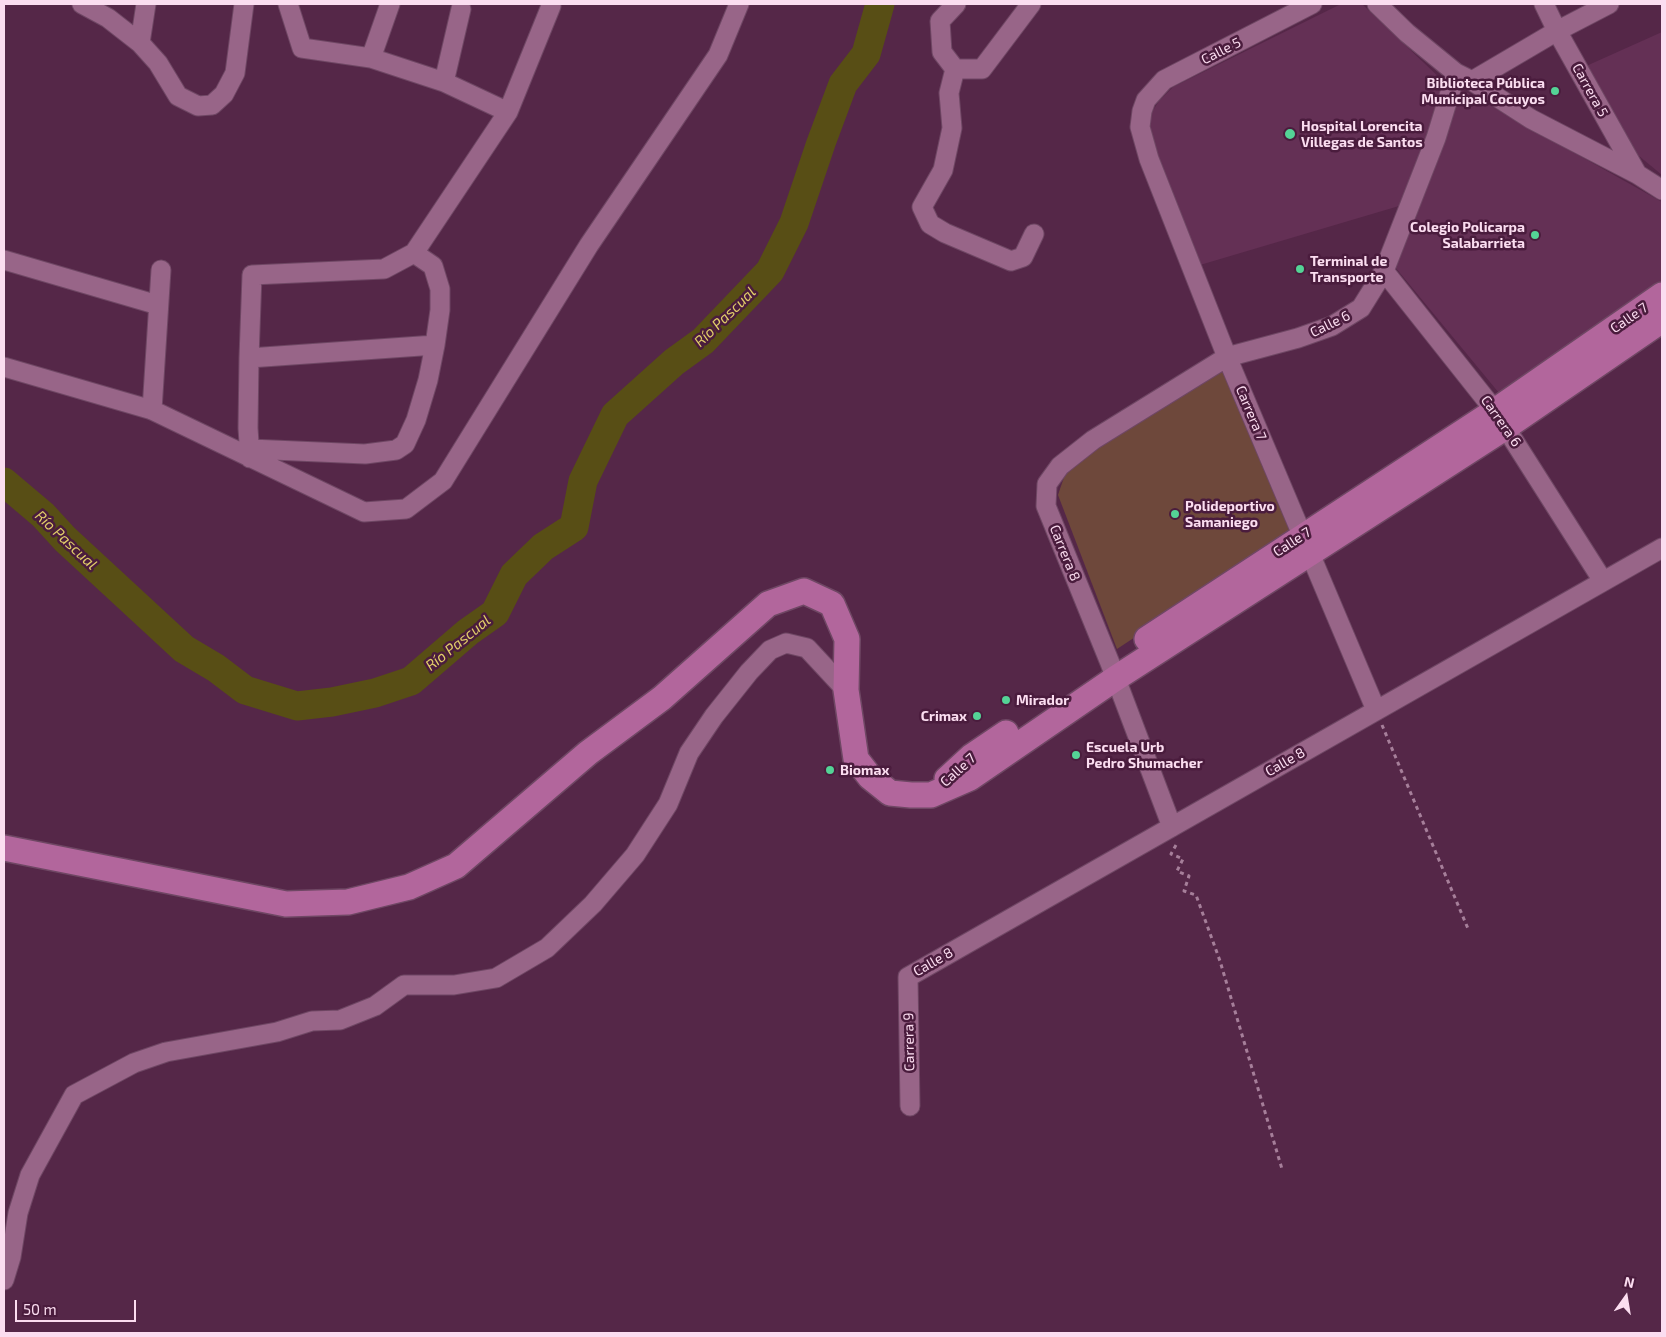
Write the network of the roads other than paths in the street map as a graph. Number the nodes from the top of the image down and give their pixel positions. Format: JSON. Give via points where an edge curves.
{"nodes":[{"id":1,"x":82,"y":4,"type":"edge"},
{"id":2,"x":146,"y":4,"type":"edge"},
{"id":3,"x":244,"y":4,"type":"edge"},
{"id":4,"x":288,"y":4,"type":"edge"},
{"id":5,"x":390,"y":4,"type":"edge"},
{"id":6,"x":739,"y":4,"type":"edge"},
{"id":7,"x":956,"y":4,"type":"edge"},
{"id":8,"x":1031,"y":4,"type":"edge"},
{"id":9,"x":1312,"y":4,"type":"edge"},
{"id":10,"x":1377,"y":4,"type":"edge"},
{"id":11,"x":1544,"y":4,"type":"edge"},
{"id":12,"x":1609,"y":4,"type":"edge"},
{"id":13,"x":551,"y":6,"type":"dead end"},
{"id":14,"x":461,"y":9,"type":"dead end"},
{"id":15,"x":1557,"y":31,"type":"junction"},
{"id":16,"x":140,"y":43,"type":"junction"},
{"id":17,"x":371,"y":58,"type":"junction"},
{"id":18,"x":955,"y":69,"type":"junction"},
{"id":19,"x":1464,"y":77,"type":"junction"},
{"id":20,"x":444,"y":82,"type":"junction"},
{"id":21,"x":1142,"y":111,"type":"joint"},
{"id":22,"x":508,"y":112,"type":"junction"},
{"id":23,"x":1637,"y":174,"type":"junction"},
{"id":24,"x":1662,"y":190,"type":"edge"},
{"id":25,"x":1034,"y":234,"type":"dead end"},
{"id":26,"x":414,"y":253,"type":"junction"},
{"id":27,"x":4,"y":260,"type":"edge"},
{"id":28,"x":161,"y":270,"type":"dead end"},
{"id":29,"x":1384,"y":271,"type":"junction"},
{"id":30,"x":1662,"y":295,"type":"edge"},
{"id":31,"x":158,"y":305,"type":"junction"},
{"id":32,"x":1662,"y":320,"type":"edge"},
{"id":33,"x":435,"y":346,"type":"junction"},
{"id":34,"x":1227,"y":357,"type":"junction"},
{"id":35,"x":248,"y":358,"type":"junction"},
{"id":36,"x":4,"y":367,"type":"edge"},
{"id":37,"x":152,"y":410,"type":"junction"},
{"id":38,"x":1501,"y":419,"type":"junction"},
{"id":39,"x":250,"y":453,"type":"junction"},
{"id":40,"x":1306,"y":545,"type":"junction"},
{"id":41,"x":1662,"y":548,"type":"edge"},
{"id":42,"x":1603,"y":581,"type":"junction"},
{"id":43,"x":1113,"y":671,"type":"junction"},
{"id":44,"x":846,"y":690,"type":"junction"},
{"id":45,"x":1376,"y":710,"type":"junction"},
{"id":46,"x":1172,"y":827,"type":"junction"},
{"id":47,"x":4,"y":848,"type":"edge"},
{"id":48,"x":908,"y":977,"type":"joint"},
{"id":49,"x":910,"y":1106,"type":"dead end"},
{"id":50,"x":4,"y":1280,"type":"edge"}],
"edges":[{"from":1,"to":16,"type":"street","via":[[108,18]]},
{"from":2,"to":16,"type":"street"},
{"from":3,"to":16,"type":"street","via":[[235,73],[224,94],[212,105],[198,106],[178,96],[158,63]]},
{"from":4,"to":17,"type":"street","via":[[302,48]]},
{"from":5,"to":17,"type":"street"},
{"from":6,"to":39,"type":"street","via":[[718,55],[589,245],[443,481],[406,509],[364,512]]},
{"from":7,"to":18,"type":"street","via":[[940,21],[942,52]]},
{"from":8,"to":18,"type":"street","via":[[982,69]]},
{"from":9,"to":21,"type":"street","name":"Calle 5","via":[[1164,80],[1146,100]]},
{"from":10,"to":19,"type":"street"},
{"from":11,"to":15,"type":"street","name":"Carrera 5"},
{"from":12,"to":15,"type":"street"},
{"from":13,"to":22,"type":"street"},
{"from":14,"to":20,"type":"street"},
{"from":15,"to":19,"type":"street"},
{"from":15,"to":23,"type":"street","name":"Carrera 5"},
{"from":17,"to":20,"type":"street"},
{"from":18,"to":25,"type":"street","via":[[949,93],[952,128],[943,170],[922,207],[930,224],[1011,261],[1023,257]]},
{"from":19,"to":23,"type":"street","via":[[1531,119]]},
{"from":19,"to":29,"type":"street","name":"Calle 6","via":[[1436,138]]},
{"from":20,"to":22,"type":"street"},
{"from":21,"to":34,"type":"street","name":"Carrera 7","via":[[1140,127],[1149,159]]},
{"from":22,"to":26,"type":"street"},
{"from":23,"to":24,"type":"street"},
{"from":26,"to":33,"type":"street","via":[[433,266],[440,289]]},
{"from":26,"to":35,"type":"street","via":[[384,269],[252,275]]},
{"from":27,"to":31,"type":"street"},
{"from":28,"to":31,"type":"street"},
{"from":29,"to":34,"type":"street","name":"Calle 6","via":[[1361,308],[1332,326]]},
{"from":29,"to":38,"type":"street","name":"Carrera 6"},
{"from":30,"to":38,"type":"main road","name":"Calle 7"},
{"from":31,"to":37,"type":"street"},
{"from":32,"to":38,"type":"main road","name":"Calle 7"},
{"from":33,"to":35,"type":"street"},
{"from":33,"to":39,"type":"street","via":[[416,420],[405,444],[396,450],[365,454]]},
{"from":34,"to":40,"type":"street","name":"Carrera 7"},
{"from":34,"to":43,"type":"street","name":"Carrera 8","via":[[1094,440],[1060,466],[1047,484],[1046,506]]},
{"from":35,"to":39,"type":"street"},
{"from":36,"to":37,"type":"street"},
{"from":37,"to":39,"type":"street"},
{"from":38,"to":40,"type":"main road","name":"Calle 7"},
{"from":38,"to":42,"type":"street","name":"Carrera 6"},
{"from":40,"to":43,"type":"main road","name":"Calle 7"},
{"from":40,"to":45,"type":"street","name":"Carrera 7"},
{"from":41,"to":42,"type":"street","name":"Calle 8"},
{"from":42,"to":45,"type":"street","name":"Calle 8"},
{"from":43,"to":44,"type":"main road","name":"Calle 7","via":[[970,778],[931,795],[890,793],[870,777],[856,759]]},
{"from":43,"to":46,"type":"street","name":"Carrera 8"},
{"from":44,"to":47,"type":"main road","via":[[847,639],[832,604],[804,591],[768,604],[662,698],[588,753],[456,866],[409,887],[348,902],[286,904]]},
{"from":44,"to":50,"type":"street","via":[[807,648],[786,643],[770,650],[714,716],[689,753],[668,804],[635,855],[547,948],[496,978],[454,985],[404,985],[375,1006],[340,1020],[312,1021],[277,1032],[166,1052],[134,1063],[74,1095],[30,1175],[18,1213]]},
{"from":45,"to":46,"type":"street","name":"Calle 8"},
{"from":46,"to":48,"type":"street","name":"Calle 8"},
{"from":48,"to":49,"type":"street","name":"Carrera 9"}]}
